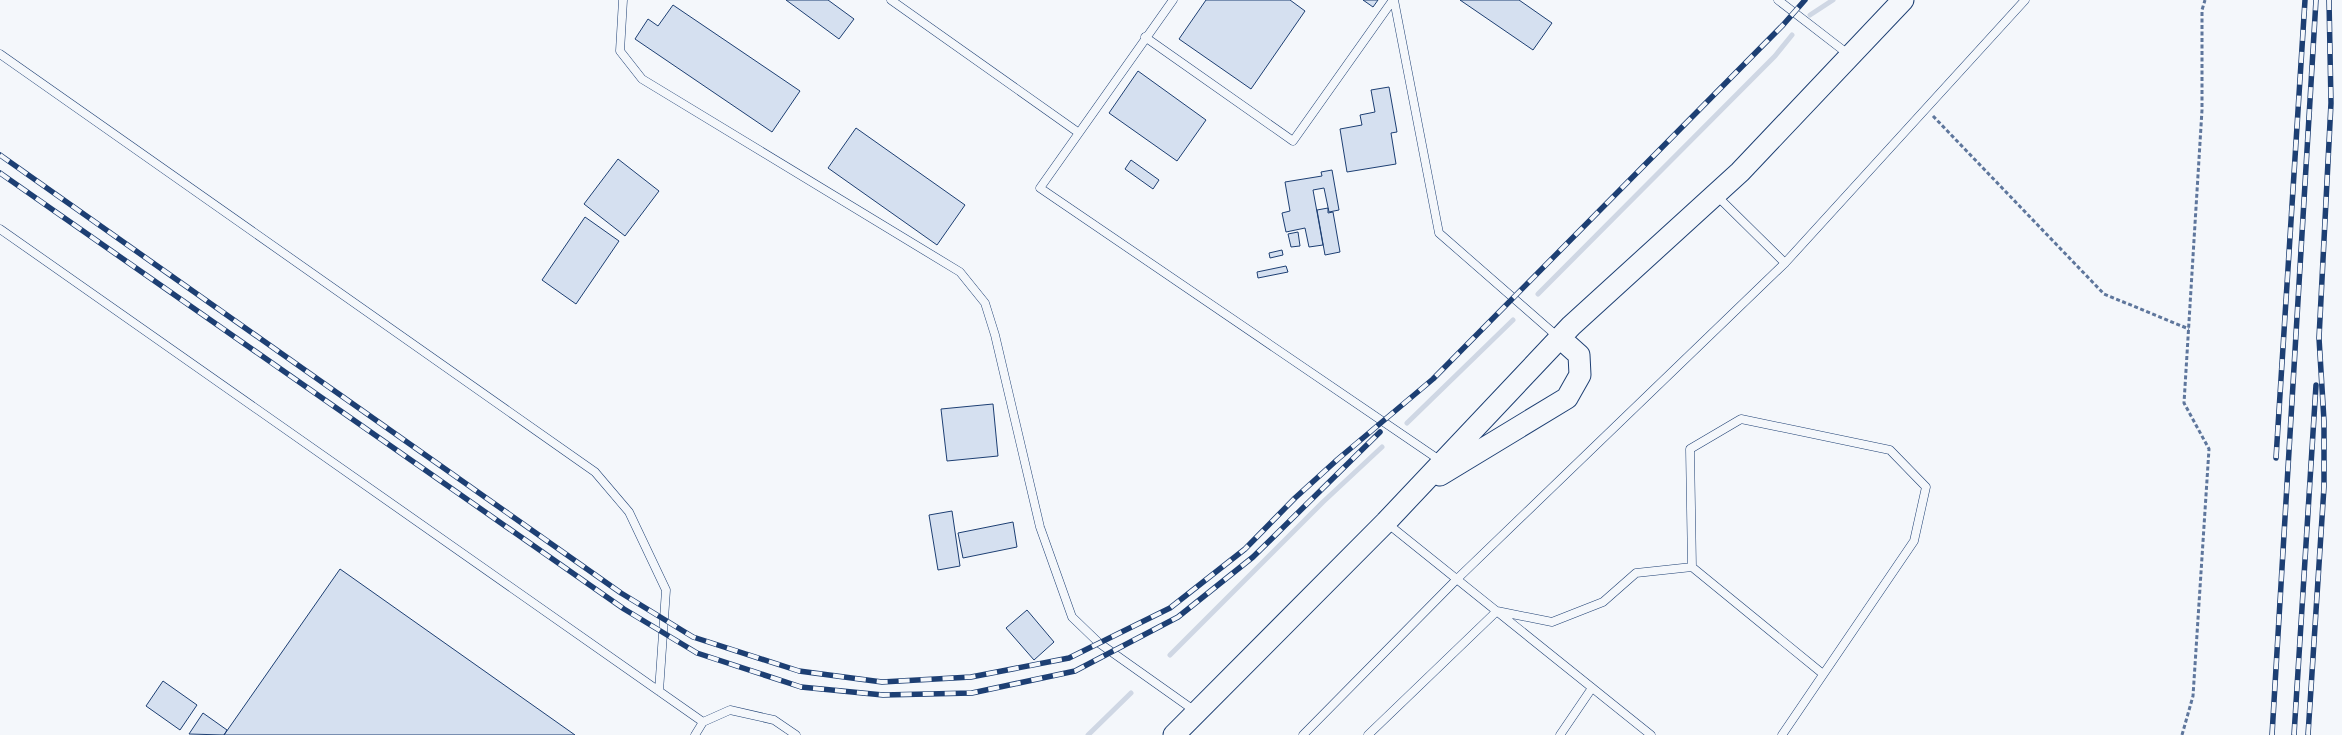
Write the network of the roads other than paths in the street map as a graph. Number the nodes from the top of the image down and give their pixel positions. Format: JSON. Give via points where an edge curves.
{"nodes":[{"id":1,"x":623,"y":0,"type":"edge"},
{"id":2,"x":891,"y":0,"type":"edge"},
{"id":3,"x":1173,"y":0,"type":"edge"},
{"id":4,"x":1394,"y":0,"type":"edge"},
{"id":5,"x":1778,"y":0,"type":"edge"},
{"id":6,"x":1903,"y":0,"type":"edge"},
{"id":7,"x":2025,"y":0,"type":"edge"},
{"id":8,"x":1145,"y":37,"type":"junction"},
{"id":9,"x":0,"y":54,"type":"edge"},
{"id":10,"x":1850,"y":55,"type":"junction"},
{"id":11,"x":1079,"y":133,"type":"junction"},
{"id":12,"x":1716,"y":194,"type":"junction"},
{"id":13,"x":0,"y":229,"type":"edge"},
{"id":14,"x":1785,"y":263,"type":"junction"},
{"id":15,"x":1560,"y":338,"type":"junction"},
{"id":16,"x":1442,"y":462,"type":"junction"},
{"id":17,"x":1420,"y":486,"type":"junction"},
{"id":18,"x":1386,"y":522,"type":"junction"},
{"id":19,"x":1692,"y":566,"type":"junction"},
{"id":20,"x":1456,"y":580,"type":"junction"},
{"id":21,"x":1497,"y":611,"type":"junction"},
{"id":22,"x":1823,"y":674,"type":"junction"},
{"id":23,"x":1592,"y":688,"type":"junction"},
{"id":24,"x":659,"y":691,"type":"junction"},
{"id":25,"x":1197,"y":712,"type":"junction"},
{"id":26,"x":703,"y":722,"type":"junction"},
{"id":27,"x":1176,"y":734,"type":"edge"},
{"id":28,"x":695,"y":735,"type":"edge"},
{"id":29,"x":796,"y":735,"type":"edge"},
{"id":30,"x":1303,"y":735,"type":"edge"},
{"id":31,"x":1368,"y":735,"type":"edge"},
{"id":32,"x":1560,"y":735,"type":"edge"},
{"id":33,"x":1651,"y":735,"type":"edge"},
{"id":34,"x":1782,"y":735,"type":"edge"}],
"edges":[{"from":1,"to":25,"type":"lane","via":[[620,51],[642,79],[960,272],[985,303],[1040,527],[1072,617],[1099,643]]},
{"from":2,"to":11,"type":"lane"},
{"from":3,"to":8,"type":"lane"},
{"from":4,"to":8,"type":"lane","via":[[1293,141]]},
{"from":4,"to":15,"type":"lane","via":[[1439,233]]},
{"from":5,"to":10,"type":"lane"},
{"from":6,"to":10,"type":"main road"},
{"from":7,"to":14,"type":"lane"},
{"from":8,"to":11,"type":"lane"},
{"from":9,"to":24,"type":"lane","via":[[595,472],[629,512],[666,590]]},
{"from":10,"to":12,"type":"main road"},
{"from":11,"to":16,"type":"lane","via":[[1040,188]]},
{"from":12,"to":14,"type":"lane"},
{"from":12,"to":15,"type":"main road"},
{"from":13,"to":24,"type":"lane"},
{"from":14,"to":20,"type":"lane"},
{"from":15,"to":16,"type":"main road"},
{"from":15,"to":17,"type":"main road","via":[[1579,355],[1580,375],[1567,398]]},
{"from":16,"to":17,"type":"main road"},
{"from":17,"to":18,"type":"main road"},
{"from":18,"to":20,"type":"lane"},
{"from":18,"to":25,"type":"main road"},
{"from":19,"to":21,"type":"lane","via":[[1636,573],[1603,602],[1552,622]]},
{"from":19,"to":22,"type":"lane"},
{"from":19,"to":22,"type":"lane","via":[[1690,449],[1741,419],[1890,450],[1926,487],[1914,541]]},
{"from":20,"to":21,"type":"lane"},
{"from":20,"to":30,"type":"lane"},
{"from":21,"to":23,"type":"lane"},
{"from":21,"to":31,"type":"lane"},
{"from":22,"to":34,"type":"lane"},
{"from":23,"to":32,"type":"lane"},
{"from":23,"to":33,"type":"lane"},
{"from":24,"to":26,"type":"lane"},
{"from":25,"to":27,"type":"main road"},
{"from":26,"to":28,"type":"lane"},
{"from":26,"to":29,"type":"lane","via":[[730,710],[774,720]]}]}
